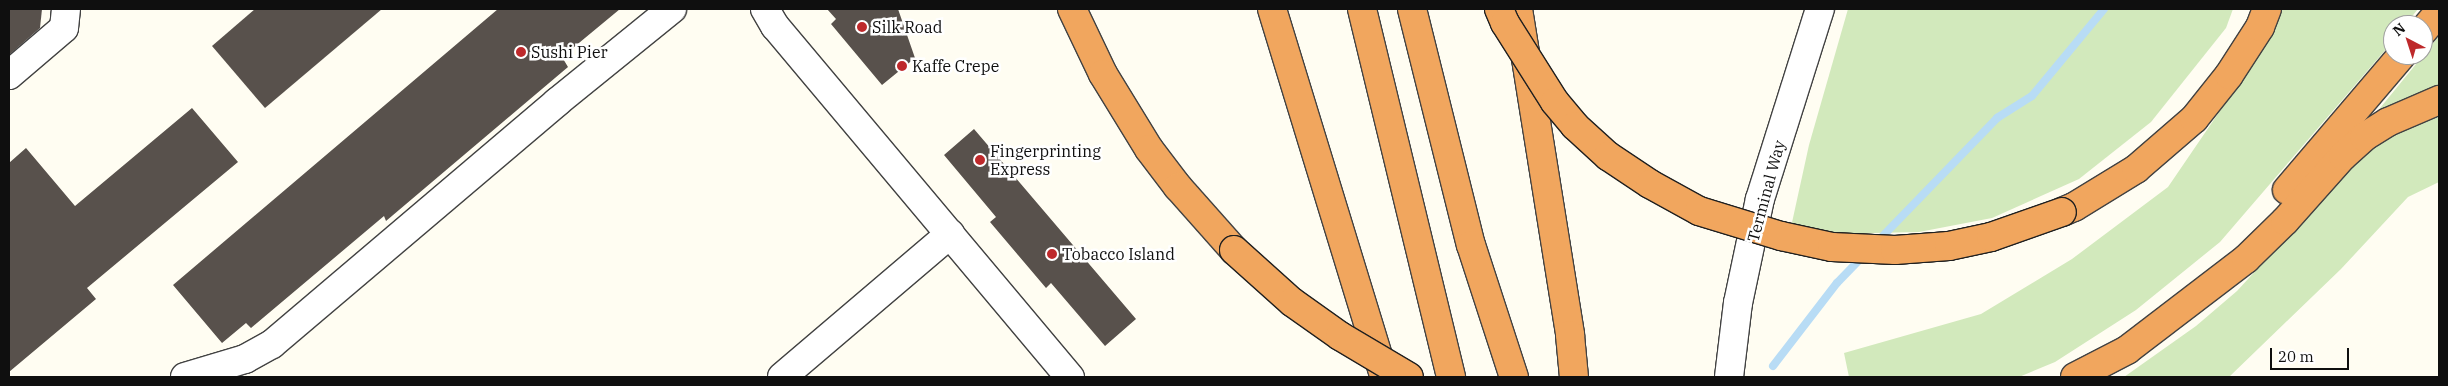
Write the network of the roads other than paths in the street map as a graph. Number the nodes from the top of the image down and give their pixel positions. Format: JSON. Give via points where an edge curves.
{"nodes":[{"id":1,"x":66,"y":9,"type":"edge"},
{"id":2,"x":672,"y":9,"type":"edge"},
{"id":3,"x":764,"y":9,"type":"edge"},
{"id":4,"x":1072,"y":9,"type":"edge"},
{"id":5,"x":1272,"y":9,"type":"edge"},
{"id":6,"x":1362,"y":9,"type":"edge"},
{"id":7,"x":1412,"y":9,"type":"edge"},
{"id":8,"x":1499,"y":9,"type":"edge"},
{"id":9,"x":1518,"y":9,"type":"edge"},
{"id":10,"x":1820,"y":9,"type":"edge"},
{"id":11,"x":2268,"y":9,"type":"edge"},
{"id":12,"x":2393,"y":65,"type":"edge"},
{"id":13,"x":9,"y":74,"type":"edge"},
{"id":14,"x":2439,"y":100,"type":"edge"},
{"id":15,"x":950,"y":234,"type":"junction"},
{"id":16,"x":2193,"y":300,"type":"junction"},
{"id":17,"x":185,"y":377,"type":"edge"},
{"id":18,"x":782,"y":377,"type":"edge"},
{"id":19,"x":1070,"y":377,"type":"edge"},
{"id":20,"x":1384,"y":377,"type":"edge"},
{"id":21,"x":1409,"y":377,"type":"edge"},
{"id":22,"x":1451,"y":377,"type":"edge"},
{"id":23,"x":1514,"y":377,"type":"edge"},
{"id":24,"x":1574,"y":377,"type":"edge"},
{"id":25,"x":1729,"y":377,"type":"edge"},
{"id":26,"x":2075,"y":377,"type":"edge"}],
"edges":[{"from":1,"to":13,"type":"street","via":[[64,28]]},
{"from":2,"to":17,"type":"street","via":[[557,102],[272,344],[245,359]]},
{"from":3,"to":15,"type":"street"},
{"from":4,"to":21,"type":"highway","bridge":true,"via":[[1103,74],[1149,149],[1234,250],[1292,302],[1340,336]]},
{"from":5,"to":20,"type":"highway"},
{"from":6,"to":22,"type":"highway"},
{"from":7,"to":23,"type":"highway","via":[[1472,245]]},
{"from":8,"to":11,"type":"highway","bridge":true,"via":[[1504,24],[1555,102],[1575,126],[1608,156],[1650,184],[1699,210],[1781,236],[1832,247],[1895,250],[1949,246],[1990,237],[2074,207],[2136,169],[2194,119],[2229,75]]},
{"from":9,"to":24,"type":"highway"},
{"from":10,"to":25,"type":"street","name":"Terminal Way","via":[[1760,200],[1738,303]]},
{"from":12,"to":16,"type":"highway"},
{"from":14,"to":16,"type":"highway","via":[[2404,113],[2364,137],[2266,240]]},
{"from":15,"to":18,"type":"street"},
{"from":15,"to":19,"type":"street"},
{"from":16,"to":26,"type":"highway","via":[[2127,350]]}]}
